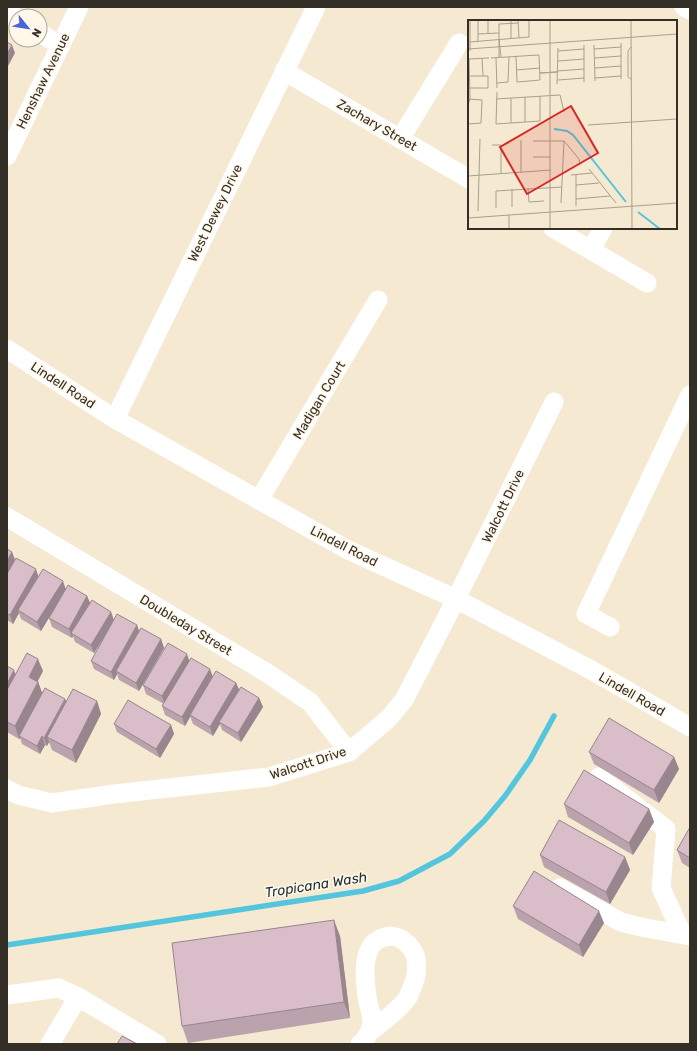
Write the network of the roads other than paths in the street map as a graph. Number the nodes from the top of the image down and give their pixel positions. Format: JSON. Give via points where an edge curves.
{"nodes":[{"id":1,"x":79,"y":7,"type":"edge"},
{"id":2,"x":316,"y":7,"type":"edge"},
{"id":3,"x":684,"y":7,"type":"edge"},
{"id":4,"x":690,"y":10,"type":"edge"},
{"id":5,"x":48,"y":38,"type":"edge"},
{"id":6,"x":459,"y":43,"type":"dead end"},
{"id":7,"x":61,"y":46,"type":"junction"},
{"id":8,"x":284,"y":71,"type":"junction"},
{"id":9,"x":400,"y":139,"type":"junction"},
{"id":10,"x":7,"y":156,"type":"edge"},
{"id":11,"x":468,"y":178,"type":"edge"},
{"id":12,"x":555,"y":229,"type":"edge"},
{"id":13,"x":602,"y":229,"type":"edge"},
{"id":14,"x":590,"y":250,"type":"junction"},
{"id":15,"x":647,"y":283,"type":"dead end"},
{"id":16,"x":378,"y":300,"type":"dead end"},
{"id":17,"x":7,"y":349,"type":"edge"},
{"id":18,"x":690,"y":395,"type":"edge"},
{"id":19,"x":554,"y":402,"type":"dead end"},
{"id":20,"x":115,"y":418,"type":"junction"},
{"id":21,"x":259,"y":500,"type":"junction"},
{"id":22,"x":7,"y":517,"type":"edge"},
{"id":23,"x":456,"y":599,"type":"junction"},
{"id":24,"x":610,"y":627,"type":"dead end"},
{"id":25,"x":690,"y":727,"type":"edge"},
{"id":26,"x":349,"y":752,"type":"junction"},
{"id":27,"x":599,"y":777,"type":"edge"},
{"id":28,"x":7,"y":789,"type":"edge"},
{"id":29,"x":552,"y":884,"type":"edge"},
{"id":30,"x":686,"y":935,"type":"edge"},
{"id":31,"x":7,"y":994,"type":"edge"},
{"id":32,"x":78,"y":997,"type":"junction"},
{"id":33,"x":364,"y":1039,"type":"edge"},
{"id":34,"x":50,"y":1044,"type":"edge"},
{"id":35,"x":157,"y":1044,"type":"edge"}],
"edges":[{"from":1,"to":7,"type":"street","name":"Henshaw Avenue"},
{"from":2,"to":8,"type":"street","name":"West Dewey Drive"},
{"from":3,"to":4,"type":"street"},
{"from":5,"to":7,"type":"street"},
{"from":6,"to":9,"type":"street"},
{"from":7,"to":10,"type":"street","name":"Henshaw Avenue"},
{"from":8,"to":9,"type":"street","name":"Zachary Street"},
{"from":8,"to":20,"type":"street","name":"West Dewey Drive"},
{"from":9,"to":11,"type":"street","name":"Zachary Street"},
{"from":12,"to":14,"type":"street"},
{"from":13,"to":14,"type":"street"},
{"from":14,"to":15,"type":"street"},
{"from":16,"to":21,"type":"street","name":"Madigan Court"},
{"from":17,"to":20,"type":"street","name":"Lindell Road"},
{"from":18,"to":24,"type":"street","via":[[586,614]]},
{"from":19,"to":23,"type":"street","name":"Walcott Drive"},
{"from":20,"to":21,"type":"street","name":"Lindell Road"},
{"from":21,"to":23,"type":"street","name":"Lindell Road","via":[[348,550]]},
{"from":22,"to":26,"type":"street","name":"Doubleday Street","via":[[267,673],[310,702]]},
{"from":23,"to":25,"type":"street","name":"Lindell Road","via":[[593,671]]},
{"from":23,"to":26,"type":"street","name":"Walcott Drive","via":[[404,700],[388,720]]},
{"from":26,"to":28,"type":"street","name":"Walcott Drive","via":[[269,777],[52,803],[18,795]]},
{"from":27,"to":30,"type":"street","via":[[666,829],[661,888]]},
{"from":29,"to":30,"type":"street","via":[[621,922]]},
{"from":31,"to":32,"type":"street","via":[[59,988]]},
{"from":32,"to":34,"type":"street"},
{"from":32,"to":35,"type":"street"},
{"from":33,"to":33,"type":"street","via":[[371,1030],[372,1018],[366,987],[367,956],[375,942],[380,939],[386,936],[399,938],[411,948],[416,960],[416,975],[412,989],[402,1005]]}]}
